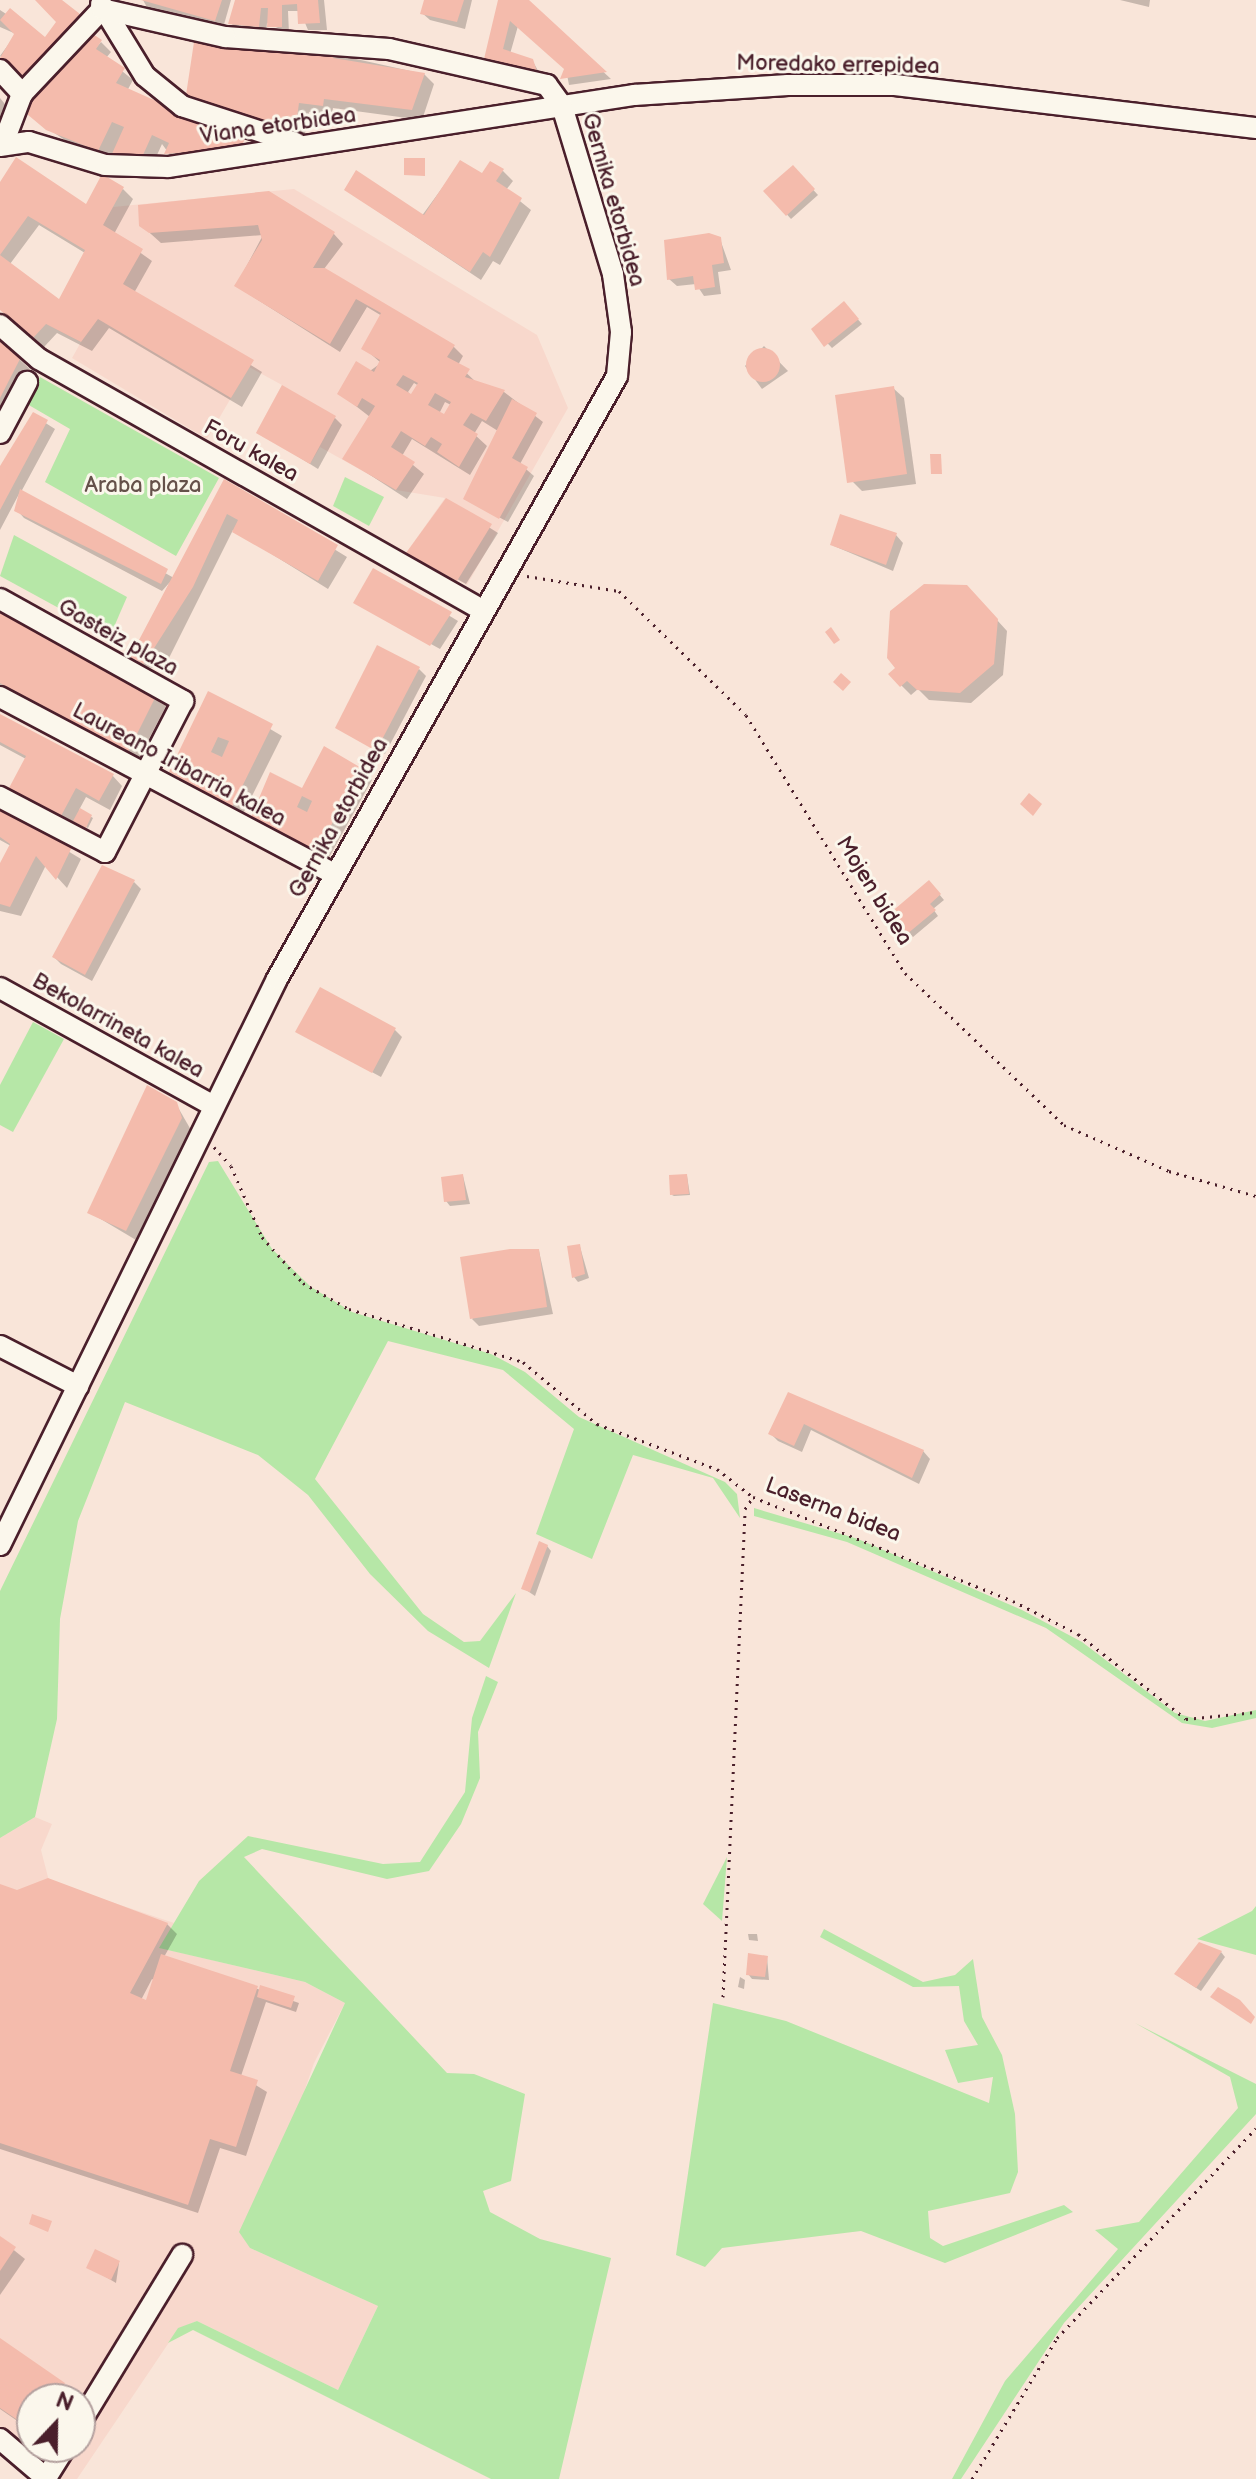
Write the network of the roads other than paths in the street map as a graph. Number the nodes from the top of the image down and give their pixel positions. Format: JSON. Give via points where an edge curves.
{"nodes":[{"id":1,"x":101,"y":4,"type":"edge"},
{"id":2,"x":0,"y":70,"type":"edge"},
{"id":3,"x":22,"y":94,"type":"junction"},
{"id":4,"x":562,"y":106,"type":"junction"},
{"id":5,"x":1256,"y":128,"type":"edge"},
{"id":6,"x":2,"y":145,"type":"edge"},
{"id":7,"x":308,"y":145,"type":"junction"},
{"id":8,"x":0,"y":325,"type":"edge"},
{"id":9,"x":27,"y":382,"type":"dead end"},
{"id":10,"x":0,"y":433,"type":"edge"},
{"id":11,"x":0,"y":599,"type":"edge"},
{"id":12,"x":484,"y":611,"type":"junction"},
{"id":13,"x":0,"y":697,"type":"edge"},
{"id":14,"x":144,"y":774,"type":"junction"},
{"id":15,"x":0,"y":797,"type":"edge"},
{"id":16,"x":335,"y":874,"type":"junction"},
{"id":17,"x":0,"y":988,"type":"edge"},
{"id":18,"x":214,"y":1106,"type":"junction"},
{"id":19,"x":0,"y":1346,"type":"edge"},
{"id":20,"x":78,"y":1386,"type":"junction"},
{"id":21,"x":0,"y":1545,"type":"edge"},
{"id":22,"x":182,"y":2255,"type":"dead end"},
{"id":23,"x":96,"y":2397,"type":"edge"},
{"id":24,"x":0,"y":2439,"type":"edge"},
{"id":25,"x":47,"y":2479,"type":"edge"}],
"edges":[{"from":1,"to":3,"type":"street"},
{"from":1,"to":4,"type":"street","via":[[225,37],[389,49],[547,85]]},
{"from":1,"to":7,"type":"street","via":[[145,76],[182,106]]},
{"from":2,"to":3,"type":"street"},
{"from":3,"to":6,"type":"street"},
{"from":4,"to":5,"type":"street","name":"Moredako errepidea","via":[[710,87],[895,85]]},
{"from":4,"to":7,"type":"street","name":"Viana etorbidea"},
{"from":4,"to":12,"type":"street","name":"Gernika etorbidea","via":[[613,274],[621,332],[617,376]]},
{"from":6,"to":7,"type":"street","name":"Viana etorbidea","via":[[29,142],[123,168]]},
{"from":8,"to":12,"type":"street","name":"Foru kalea","via":[[39,359]]},
{"from":9,"to":10,"type":"street"},
{"from":11,"to":14,"type":"street","name":"Gasteiz plaza","via":[[183,701]]},
{"from":12,"to":16,"type":"street","name":"Gernika etorbidea"},
{"from":13,"to":14,"type":"street","name":"Laureano Iribarria kalea"},
{"from":14,"to":15,"type":"street","via":[[105,852]]},
{"from":14,"to":16,"type":"street","name":"Laureano Iribarria kalea"},
{"from":16,"to":18,"type":"street","name":"Gernika etorbidea"},
{"from":17,"to":18,"type":"street","name":"Bekolarrineta kalea"},
{"from":18,"to":20,"type":"street","name":"Gernika etorbidea"},
{"from":19,"to":20,"type":"street"},
{"from":20,"to":21,"type":"street","name":"Gernika etorbidea"},
{"from":22,"to":23,"type":"street"},
{"from":24,"to":25,"type":"street"}]}
